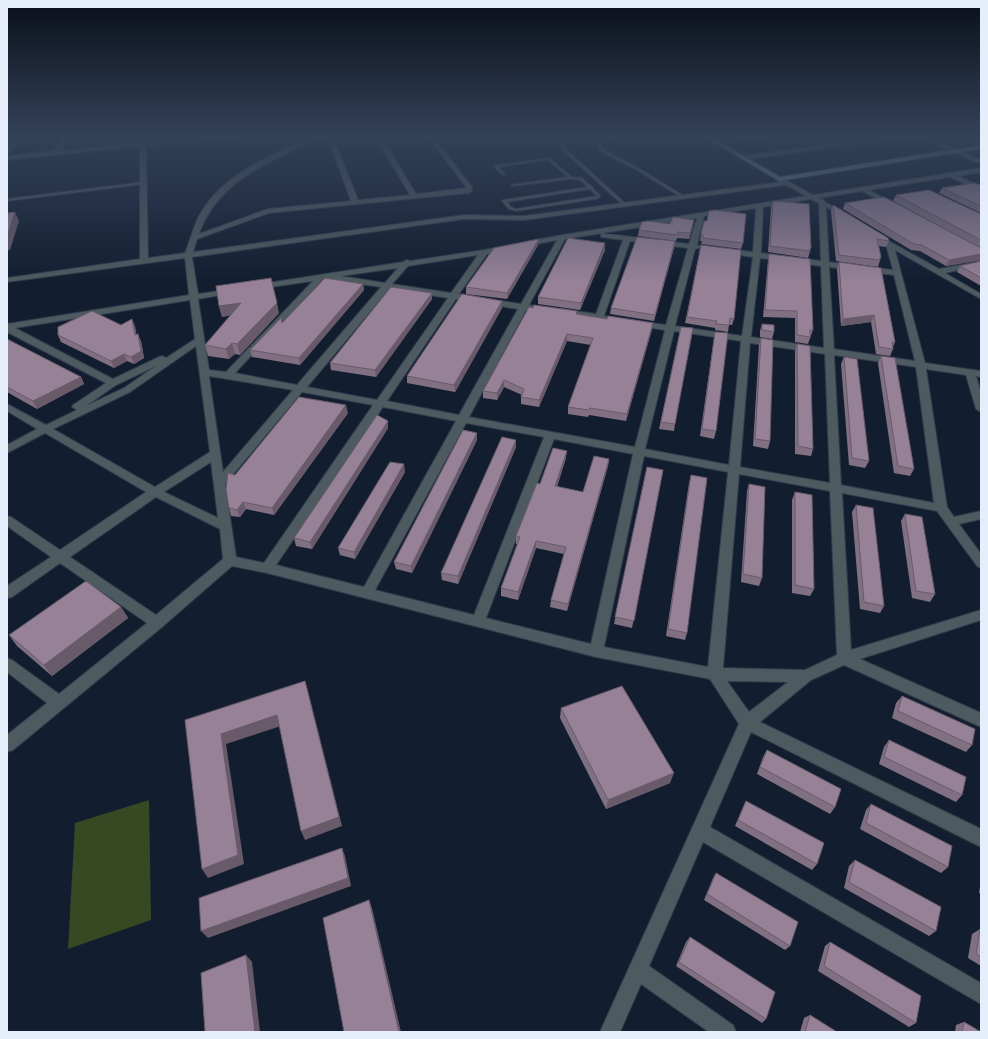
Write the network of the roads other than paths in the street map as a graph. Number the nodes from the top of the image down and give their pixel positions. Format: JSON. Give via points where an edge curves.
{"nodes":[{"id":1,"x":131,"y":184,"type":"edge"},
{"id":2,"x":143,"y":184,"type":"edge"},
{"id":3,"x":228,"y":184,"type":"edge"},
{"id":4,"x":348,"y":184,"type":"edge"},
{"id":5,"x":407,"y":184,"type":"edge"},
{"id":6,"x":466,"y":184,"type":"edge"},
{"id":7,"x":517,"y":184,"type":"edge"},
{"id":8,"x":588,"y":184,"type":"edge"},
{"id":9,"x":602,"y":184,"type":"edge"},
{"id":10,"x":663,"y":184,"type":"edge"},
{"id":11,"x":775,"y":184,"type":"edge"},
{"id":12,"x":789,"y":184,"type":"edge"},
{"id":13,"x":891,"y":184,"type":"edge"},
{"id":14,"x":912,"y":184,"type":"edge"},
{"id":15,"x":972,"y":184,"type":"edge"},
{"id":16,"x":513,"y":185,"type":"dead end"},
{"id":17,"x":592,"y":188,"type":"junction"},
{"id":18,"x":863,"y":189,"type":"junction"},
{"id":19,"x":920,"y":189,"type":"dead end"},
{"id":20,"x":981,"y":189,"type":"edge"},
{"id":21,"x":414,"y":196,"type":"junction"},
{"id":22,"x":683,"y":197,"type":"junction"},
{"id":23,"x":817,"y":199,"type":"junction"},
{"id":24,"x":7,"y":200,"type":"edge"},
{"id":25,"x":355,"y":202,"type":"junction"},
{"id":26,"x":561,"y":204,"type":"junction"},
{"id":27,"x":625,"y":205,"type":"junction"},
{"id":28,"x":760,"y":206,"type":"junction"},
{"id":29,"x":898,"y":208,"type":"edge"},
{"id":30,"x":571,"y":212,"type":"junction"},
{"id":31,"x":701,"y":215,"type":"junction"},
{"id":32,"x":853,"y":221,"type":"edge"},
{"id":33,"x":589,"y":233,"type":"junction"},
{"id":34,"x":878,"y":236,"type":"edge"},
{"id":35,"x":194,"y":238,"type":"junction"},
{"id":36,"x":562,"y":238,"type":"junction"},
{"id":37,"x":627,"y":238,"type":"junction"},
{"id":38,"x":890,"y":244,"type":"junction"},
{"id":39,"x":692,"y":246,"type":"junction"},
{"id":40,"x":706,"y":248,"type":"edge"},
{"id":41,"x":721,"y":250,"type":"edge"},
{"id":42,"x":484,"y":252,"type":"junction"},
{"id":43,"x":188,"y":255,"type":"junction"},
{"id":44,"x":757,"y":255,"type":"junction"},
{"id":45,"x":144,"y":261,"type":"junction"},
{"id":46,"x":407,"y":262,"type":"junction"},
{"id":47,"x":981,"y":263,"type":"edge"},
{"id":48,"x":825,"y":264,"type":"junction"},
{"id":49,"x":938,"y":272,"type":"junction"},
{"id":50,"x":898,"y":273,"type":"junction"},
{"id":51,"x":322,"y":276,"type":"junction"},
{"id":52,"x":7,"y":280,"type":"edge"},
{"id":53,"x":387,"y":286,"type":"junction"},
{"id":54,"x":454,"y":296,"type":"junction"},
{"id":55,"x":193,"y":297,"type":"junction"},
{"id":56,"x":981,"y":297,"type":"edge"},
{"id":57,"x":524,"y":307,"type":"junction"},
{"id":58,"x":599,"y":317,"type":"junction"},
{"id":59,"x":7,"y":327,"type":"edge"},
{"id":60,"x":670,"y":328,"type":"junction"},
{"id":61,"x":199,"y":340,"type":"junction"},
{"id":62,"x":746,"y":340,"type":"junction"},
{"id":63,"x":829,"y":352,"type":"junction"},
{"id":64,"x":921,"y":366,"type":"junction"},
{"id":65,"x":204,"y":372,"type":"junction"},
{"id":66,"x":970,"y":373,"type":"junction"},
{"id":67,"x":981,"y":374,"type":"edge"},
{"id":68,"x":228,"y":375,"type":"junction"},
{"id":69,"x":113,"y":383,"type":"junction"},
{"id":70,"x":301,"y":389,"type":"junction"},
{"id":71,"x":380,"y":403,"type":"junction"},
{"id":72,"x":7,"y":407,"type":"edge"},
{"id":73,"x":981,"y":409,"type":"edge"},
{"id":74,"x":462,"y":419,"type":"junction"},
{"id":75,"x":45,"y":429,"type":"junction"},
{"id":76,"x":550,"y":435,"type":"junction"},
{"id":77,"x":7,"y":450,"type":"edge"},
{"id":78,"x":639,"y":452,"type":"junction"},
{"id":79,"x":215,"y":454,"type":"junction"},
{"id":80,"x":734,"y":469,"type":"junction"},
{"id":81,"x":219,"y":484,"type":"junction"},
{"id":82,"x":835,"y":488,"type":"junction"},
{"id":83,"x":154,"y":492,"type":"junction"},
{"id":84,"x":941,"y":508,"type":"junction"},
{"id":85,"x":981,"y":516,"type":"edge"},
{"id":86,"x":7,"y":520,"type":"edge"},
{"id":87,"x":952,"y":522,"type":"junction"},
{"id":88,"x":225,"y":527,"type":"junction"},
{"id":89,"x":60,"y":557,"type":"junction"},
{"id":90,"x":230,"y":561,"type":"junction"},
{"id":91,"x":981,"y":563,"type":"edge"},
{"id":92,"x":267,"y":568,"type":"junction"},
{"id":93,"x":7,"y":593,"type":"edge"},
{"id":94,"x":367,"y":593,"type":"junction"},
{"id":95,"x":981,"y":615,"type":"edge"},
{"id":96,"x":478,"y":621,"type":"junction"},
{"id":97,"x":157,"y":623,"type":"junction"},
{"id":98,"x":596,"y":651,"type":"junction"},
{"id":99,"x":844,"y":658,"type":"junction"},
{"id":100,"x":7,"y":664,"type":"edge"},
{"id":101,"x":715,"y":674,"type":"junction"},
{"id":102,"x":806,"y":676,"type":"junction"},
{"id":103,"x":59,"y":702,"type":"junction"},
{"id":104,"x":981,"y":720,"type":"edge"},
{"id":105,"x":748,"y":723,"type":"junction"},
{"id":106,"x":7,"y":745,"type":"edge"},
{"id":107,"x":699,"y":830,"type":"junction"},
{"id":108,"x":981,"y":838,"type":"edge"},
{"id":109,"x":638,"y":969,"type":"junction"},
{"id":110,"x":981,"y":994,"type":"edge"},
{"id":111,"x":610,"y":1032,"type":"edge"},
{"id":112,"x":726,"y":1032,"type":"edge"}],
"edges":[{"from":1,"to":24,"type":"lane"},
{"from":2,"to":45,"type":"street"},
{"from":3,"to":35,"type":"street","via":[[203,216]]},
{"from":4,"to":25,"type":"street"},
{"from":5,"to":21,"type":"street"},
{"from":6,"to":21,"type":"street","via":[[470,190],[466,192]]},
{"from":7,"to":16,"type":"lane"},
{"from":8,"to":17,"type":"lane"},
{"from":9,"to":27,"type":"lane"},
{"from":10,"to":22,"type":"lane"},
{"from":11,"to":22,"type":"street"},
{"from":12,"to":23,"type":"street"},
{"from":13,"to":18,"type":"street"},
{"from":14,"to":19,"type":"street"},
{"from":15,"to":20,"type":"street"},
{"from":17,"to":26,"type":"lane","via":[[598,197]]},
{"from":17,"to":26,"type":"lane","via":[[504,201],[516,210]]},
{"from":18,"to":23,"type":"street"},
{"from":18,"to":29,"type":"street"},
{"from":21,"to":25,"type":"street"},
{"from":22,"to":27,"type":"street"},
{"from":23,"to":28,"type":"street"},
{"from":23,"to":32,"type":"street"},
{"from":23,"to":48,"type":"street"},
{"from":25,"to":35,"type":"street","via":[[268,211]]},
{"from":26,"to":30,"type":"lane"},
{"from":27,"to":30,"type":"street"},
{"from":28,"to":31,"type":"street"},
{"from":28,"to":44,"type":"street"},
{"from":30,"to":43,"type":"street","via":[[516,219],[464,217]]},
{"from":31,"to":33,"type":"street"},
{"from":31,"to":39,"type":"street"},
{"from":33,"to":36,"type":"street"},
{"from":33,"to":37,"type":"street"},
{"from":34,"to":38,"type":"street"},
{"from":35,"to":43,"type":"street"},
{"from":36,"to":42,"type":"street"},
{"from":36,"to":57,"type":"street"},
{"from":37,"to":39,"type":"street"},
{"from":37,"to":58,"type":"street"},
{"from":38,"to":49,"type":"street"},
{"from":38,"to":50,"type":"street"},
{"from":39,"to":40,"type":"street"},
{"from":39,"to":60,"type":"street"},
{"from":41,"to":44,"type":"street"},
{"from":42,"to":46,"type":"street"},
{"from":42,"to":54,"type":"street"},
{"from":43,"to":45,"type":"street"},
{"from":43,"to":55,"type":"street"},
{"from":44,"to":48,"type":"street"},
{"from":44,"to":62,"type":"street"},
{"from":45,"to":52,"type":"street"},
{"from":46,"to":51,"type":"street"},
{"from":46,"to":53,"type":"street"},
{"from":47,"to":49,"type":"street"},
{"from":48,"to":50,"type":"street"},
{"from":48,"to":63,"type":"street"},
{"from":49,"to":56,"type":"street"},
{"from":50,"to":64,"type":"street"},
{"from":51,"to":53,"type":"street"},
{"from":51,"to":55,"type":"street"},
{"from":51,"to":68,"type":"street"},
{"from":53,"to":54,"type":"street"},
{"from":53,"to":70,"type":"street"},
{"from":54,"to":57,"type":"street"},
{"from":54,"to":71,"type":"street"},
{"from":55,"to":59,"type":"street"},
{"from":55,"to":61,"type":"street"},
{"from":57,"to":58,"type":"street"},
{"from":57,"to":74,"type":"street"},
{"from":58,"to":60,"type":"street"},
{"from":59,"to":69,"type":"street"},
{"from":60,"to":62,"type":"street"},
{"from":60,"to":78,"type":"street"},
{"from":61,"to":65,"type":"street"},
{"from":61,"to":69,"type":"street"},
{"from":61,"to":75,"type":"street","via":[[127,390]]},
{"from":62,"to":63,"type":"street"},
{"from":62,"to":80,"type":"street"},
{"from":63,"to":64,"type":"street"},
{"from":63,"to":82,"type":"street"},
{"from":64,"to":66,"type":"street"},
{"from":64,"to":84,"type":"street"},
{"from":65,"to":68,"type":"street"},
{"from":65,"to":79,"type":"street"},
{"from":66,"to":67,"type":"street"},
{"from":66,"to":73,"type":"street"},
{"from":68,"to":70,"type":"street"},
{"from":69,"to":75,"type":"street"},
{"from":70,"to":71,"type":"street"},
{"from":70,"to":81,"type":"street"},
{"from":71,"to":74,"type":"street"},
{"from":71,"to":92,"type":"street"},
{"from":72,"to":75,"type":"street"},
{"from":74,"to":76,"type":"street"},
{"from":74,"to":94,"type":"street"},
{"from":75,"to":77,"type":"street"},
{"from":75,"to":83,"type":"street"},
{"from":76,"to":78,"type":"street"},
{"from":76,"to":96,"type":"street"},
{"from":78,"to":80,"type":"street"},
{"from":78,"to":98,"type":"street"},
{"from":79,"to":81,"type":"street"},
{"from":79,"to":83,"type":"street"},
{"from":80,"to":82,"type":"street"},
{"from":80,"to":101,"type":"street"},
{"from":81,"to":88,"type":"street"},
{"from":82,"to":84,"type":"street"},
{"from":82,"to":99,"type":"street"},
{"from":83,"to":88,"type":"street"},
{"from":83,"to":89,"type":"street"},
{"from":84,"to":87,"type":"street"},
{"from":85,"to":87,"type":"street"},
{"from":86,"to":89,"type":"street"},
{"from":87,"to":91,"type":"street"},
{"from":88,"to":90,"type":"street"},
{"from":89,"to":93,"type":"street"},
{"from":89,"to":97,"type":"street"},
{"from":90,"to":92,"type":"street"},
{"from":90,"to":97,"type":"street"},
{"from":92,"to":94,"type":"street"},
{"from":94,"to":96,"type":"street"},
{"from":95,"to":99,"type":"street"},
{"from":96,"to":98,"type":"street"},
{"from":97,"to":103,"type":"street"},
{"from":98,"to":101,"type":"street"},
{"from":99,"to":102,"type":"street"},
{"from":99,"to":104,"type":"street"},
{"from":100,"to":103,"type":"street"},
{"from":101,"to":102,"type":"street"},
{"from":101,"to":105,"type":"street"},
{"from":102,"to":105,"type":"street"},
{"from":103,"to":106,"type":"street"},
{"from":105,"to":107,"type":"street"},
{"from":105,"to":108,"type":"street"},
{"from":107,"to":109,"type":"street"},
{"from":107,"to":110,"type":"street"},
{"from":109,"to":111,"type":"street"},
{"from":109,"to":112,"type":"street"}]}
